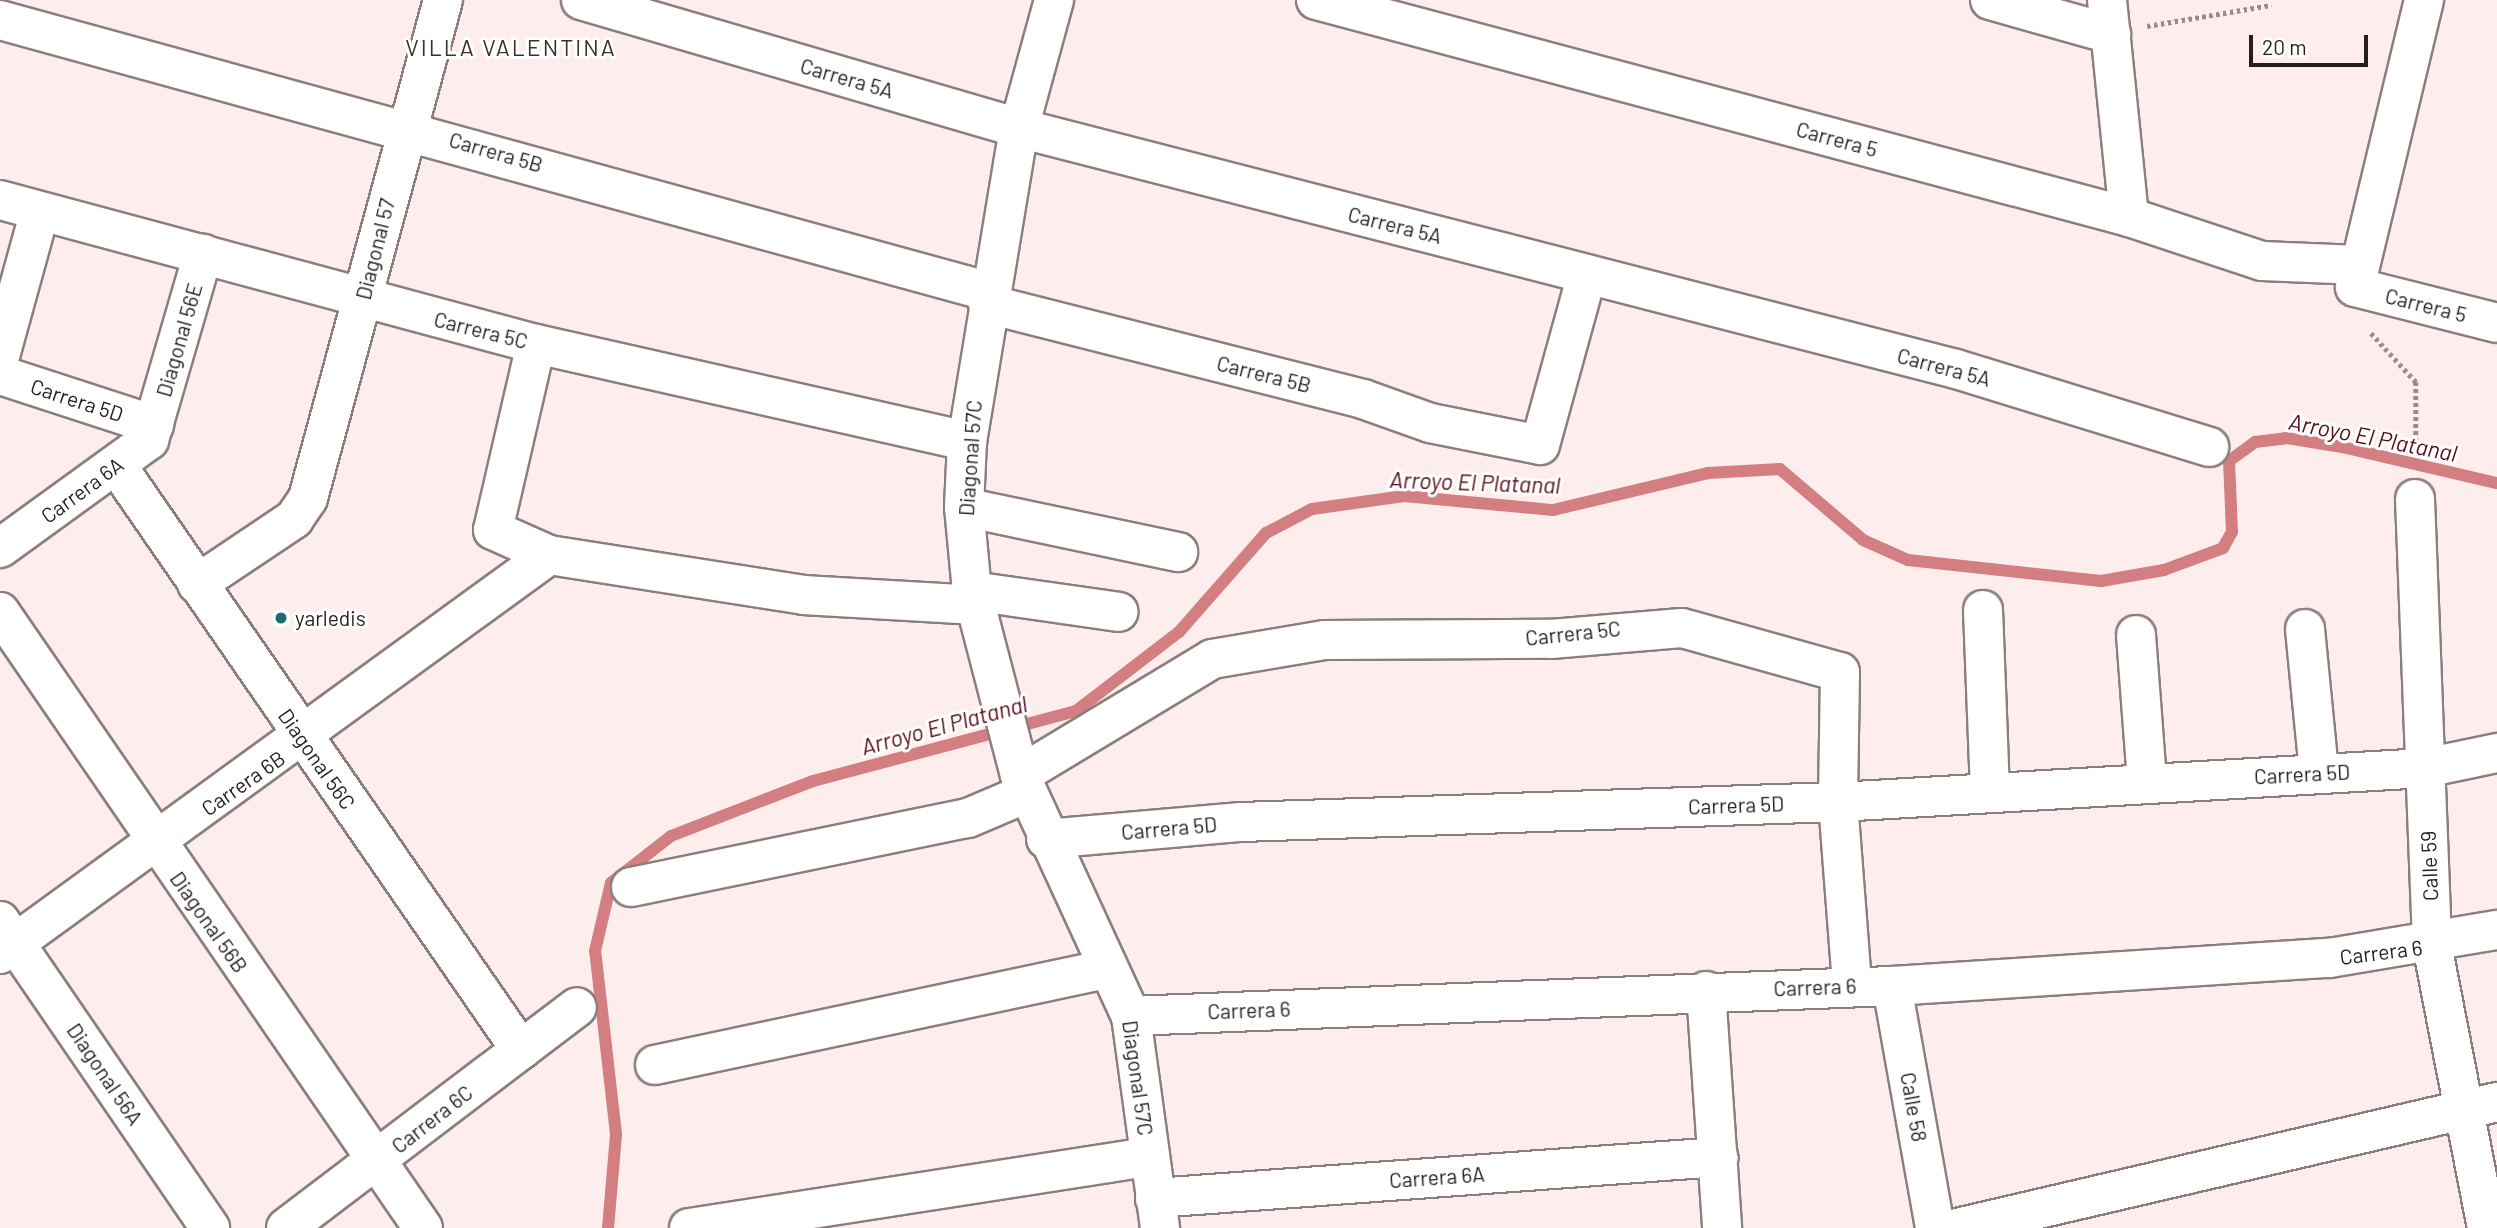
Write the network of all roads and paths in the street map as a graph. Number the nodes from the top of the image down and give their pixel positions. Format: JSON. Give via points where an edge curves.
{"nodes":[{"id":1,"x":443,"y":0,"type":"edge"},
{"id":2,"x":581,"y":0,"type":"edge"},
{"id":3,"x":1054,"y":0,"type":"edge"},
{"id":4,"x":1316,"y":0,"type":"edge"},
{"id":5,"x":1990,"y":0,"type":"edge"},
{"id":6,"x":2424,"y":0,"type":"edge"},
{"id":7,"x":2271,"y":5,"type":"dead end"},
{"id":8,"x":2109,"y":17,"type":"edge"},
{"id":9,"x":0,"y":20,"type":"edge"},
{"id":10,"x":405,"y":126,"type":"junction"},
{"id":11,"x":1019,"y":128,"type":"junction"},
{"id":12,"x":0,"y":200,"type":"edge"},
{"id":13,"x":40,"y":211,"type":"junction"},
{"id":14,"x":2129,"y":217,"type":"junction"},
{"id":15,"x":203,"y":254,"type":"junction"},
{"id":16,"x":1587,"y":274,"type":"junction"},
{"id":17,"x":2357,"y":276,"type":"junction"},
{"id":18,"x":989,"y":298,"type":"junction"},
{"id":19,"x":363,"y":300,"type":"junction"},
{"id":20,"x":2497,"y":323,"type":"edge"},
{"id":21,"x":536,"y":344,"type":"junction"},
{"id":22,"x":0,"y":356,"type":"edge"},
{"id":23,"x":0,"y":375,"type":"edge"},
{"id":24,"x":154,"y":425,"type":"junction"},
{"id":25,"x":967,"y":441,"type":"junction"},
{"id":26,"x":2209,"y":447,"type":"dead end"},
{"id":27,"x":117,"y":466,"type":"junction"},
{"id":28,"x":2415,"y":499,"type":"joint"},
{"id":29,"x":964,"y":508,"type":"junction"},
{"id":30,"x":0,"y":548,"type":"edge"},
{"id":31,"x":1178,"y":552,"type":"dead end"},
{"id":32,"x":549,"y":555,"type":"junction"},
{"id":33,"x":197,"y":584,"type":"junction"},
{"id":34,"x":974,"y":598,"type":"junction"},
{"id":35,"x":1983,"y":610,"type":"dead end"},
{"id":36,"x":0,"y":612,"type":"edge"},
{"id":37,"x":1119,"y":612,"type":"dead end"},
{"id":38,"x":2305,"y":629,"type":"dead end"},
{"id":39,"x":2136,"y":635,"type":"dead end"},
{"id":40,"x":303,"y":740,"type":"junction"},
{"id":41,"x":2497,"y":753,"type":"edge"},
{"id":42,"x":2425,"y":768,"type":"junction"},
{"id":43,"x":1021,"y":773,"type":"junction"},
{"id":44,"x":2319,"y":773,"type":"junction"},
{"id":45,"x":2147,"y":783,"type":"junction"},
{"id":46,"x":1990,"y":793,"type":"junction"},
{"id":47,"x":1838,"y":802,"type":"junction"},
{"id":48,"x":1046,"y":839,"type":"junction"},
{"id":49,"x":155,"y":845,"type":"junction"},
{"id":50,"x":631,"y":887,"type":"dead end"},
{"id":51,"x":2497,"y":930,"type":"edge"},
{"id":52,"x":5,"y":939,"type":"edge"},
{"id":53,"x":2432,"y":945,"type":"junction"},
{"id":54,"x":1108,"y":969,"type":"junction"},
{"id":55,"x":1852,"y":985,"type":"junction"},
{"id":56,"x":1892,"y":986,"type":"junction"},
{"id":57,"x":1706,"y":990,"type":"junction"},
{"id":58,"x":577,"y":1007,"type":"dead end"},
{"id":59,"x":1131,"y":1016,"type":"junction"},
{"id":60,"x":521,"y":1050,"type":"junction"},
{"id":61,"x":655,"y":1065,"type":"dead end"},
{"id":62,"x":2480,"y":1106,"type":"edge"},
{"id":63,"x":1150,"y":1157,"type":"junction"},
{"id":64,"x":1719,"y":1157,"type":"junction"},
{"id":65,"x":377,"y":1162,"type":"junction"},
{"id":66,"x":1158,"y":1213,"type":"edge"},
{"id":67,"x":714,"y":1226,"type":"edge"},
{"id":68,"x":210,"y":1228,"type":"edge"},
{"id":69,"x":286,"y":1228,"type":"edge"},
{"id":70,"x":423,"y":1228,"type":"edge"},
{"id":71,"x":1722,"y":1228,"type":"edge"},
{"id":72,"x":1935,"y":1228,"type":"edge"},
{"id":73,"x":1957,"y":1228,"type":"edge"},
{"id":74,"x":2487,"y":1228,"type":"edge"}],
"edges":[{"from":1,"to":10,"type":"street","name":"Diagonal 57"},
{"from":2,"to":11,"type":"street","name":"Carrera 5A"},
{"from":3,"to":11,"type":"street","name":"Diagonal 57C"},
{"from":4,"to":14,"type":"street","name":"Carrera 5"},
{"from":5,"to":8,"type":"street"},
{"from":6,"to":17,"type":"street"},
{"from":7,"to":8,"type":"path"},
{"from":8,"to":14,"type":"street"},
{"from":9,"to":10,"type":"street","name":"Carrera 5B"},
{"from":10,"to":18,"type":"street","name":"Carrera 5B"},
{"from":10,"to":19,"type":"street","name":"Diagonal 57"},
{"from":11,"to":16,"type":"street","name":"Carrera 5A"},
{"from":11,"to":18,"type":"street","name":"Diagonal 57C"},
{"from":12,"to":13,"type":"street","name":"Carrera 5C"},
{"from":13,"to":15,"type":"street","name":"Carrera 5C"},
{"from":13,"to":22,"type":"street"},
{"from":14,"to":17,"type":"street","name":"Carrera 5","via":[[2262,261]]},
{"from":15,"to":19,"type":"street","name":"Carrera 5C"},
{"from":15,"to":24,"type":"street","name":"Diagonal 56E"},
{"from":16,"to":18,"type":"street","name":"Carrera 5B","via":[[1540,445],[1430,423],[1363,399]]},
{"from":16,"to":26,"type":"street","name":"Carrera 5A","via":[[1956,369]]},
{"from":17,"to":20,"type":"street","name":"Carrera 5"},
{"from":17,"to":28,"type":"path","via":[[2372,335],[2416,382]]},
{"from":18,"to":25,"type":"street","name":"Diagonal 57C"},
{"from":19,"to":21,"type":"street","name":"Carrera 5C"},
{"from":19,"to":33,"type":"street","name":"Diagonal 57","via":[[308,498],[294,519]]},
{"from":21,"to":25,"type":"street","name":"Carrera 5C"},
{"from":21,"to":32,"type":"street","via":[[493,530]]},
{"from":23,"to":24,"type":"street","name":"Carrera 5D"},
{"from":24,"to":27,"type":"street","name":"Carrera 6A","via":[[149,440]]},
{"from":25,"to":29,"type":"street","name":"Diagonal 57C"},
{"from":27,"to":30,"type":"street","name":"Carrera 6A"},
{"from":27,"to":33,"type":"street","name":"Diagonal 56C"},
{"from":28,"to":42,"type":"street","name":"Calle 59"},
{"from":29,"to":31,"type":"street"},
{"from":29,"to":34,"type":"street","name":"Diagonal 57C"},
{"from":32,"to":34,"type":"street","via":[[803,595]]},
{"from":32,"to":40,"type":"street","name":"Carrera 6B"},
{"from":33,"to":40,"type":"street","name":"Diagonal 56C"},
{"from":34,"to":37,"type":"street"},
{"from":34,"to":43,"type":"street","name":"Diagonal 57C"},
{"from":35,"to":46,"type":"street"},
{"from":36,"to":49,"type":"street","name":"Diagonal 56B"},
{"from":38,"to":44,"type":"street"},
{"from":39,"to":45,"type":"street"},
{"from":40,"to":49,"type":"street","name":"Carrera 6B"},
{"from":40,"to":60,"type":"street","name":"Diagonal 56C"},
{"from":41,"to":42,"type":"street","name":"Carrera 5D"},
{"from":42,"to":44,"type":"street","name":"Carrera 5D"},
{"from":42,"to":53,"type":"street","name":"Calle 59"},
{"from":43,"to":47,"type":"street","name":"Carrera 5C","via":[[1212,659],[1324,640],[1551,639],[1682,628],[1840,672]]},
{"from":43,"to":48,"type":"street","name":"Diagonal 57C"},
{"from":43,"to":50,"type":"street","via":[[968,818]]},
{"from":44,"to":45,"type":"street","name":"Carrera 5D"},
{"from":45,"to":46,"type":"street","name":"Carrera 5D"},
{"from":46,"to":47,"type":"street","name":"Carrera 5D"},
{"from":47,"to":48,"type":"street","name":"Carrera 5D","via":[[1241,821]]},
{"from":47,"to":55,"type":"street","name":"Carrera 5C"},
{"from":48,"to":54,"type":"street","name":"Diagonal 57C"},
{"from":49,"to":52,"type":"street","name":"Carrera 6B"},
{"from":49,"to":65,"type":"street","name":"Diagonal 56B"},
{"from":51,"to":53,"type":"street","name":"Carrera 6"},
{"from":52,"to":68,"type":"street","name":"Diagonal 56A"},
{"from":53,"to":56,"type":"street","name":"Carrera 6"},
{"from":53,"to":62,"type":"street","name":"Calle 59"},
{"from":54,"to":59,"type":"street","name":"Diagonal 57C"},
{"from":54,"to":61,"type":"street"},
{"from":55,"to":56,"type":"street","name":"Carrera 6"},
{"from":55,"to":57,"type":"street","name":"Carrera 6"},
{"from":56,"to":72,"type":"street","name":"Calle 58"},
{"from":57,"to":59,"type":"street","name":"Carrera 6"},
{"from":57,"to":64,"type":"street"},
{"from":58,"to":60,"type":"street","name":"Carrera 6C"},
{"from":59,"to":63,"type":"street","name":"Diagonal 57C"},
{"from":60,"to":65,"type":"street","name":"Carrera 6C"},
{"from":62,"to":73,"type":"street"},
{"from":62,"to":74,"type":"street","name":"Calle 59"},
{"from":63,"to":66,"type":"street","name":"Diagonal 57C"},
{"from":63,"to":67,"type":"street"},
{"from":64,"to":66,"type":"street","name":"Carrera 6A"},
{"from":64,"to":71,"type":"street"},
{"from":65,"to":69,"type":"street","name":"Carrera 6C"},
{"from":65,"to":70,"type":"street","name":"Diagonal 56B"}]}
